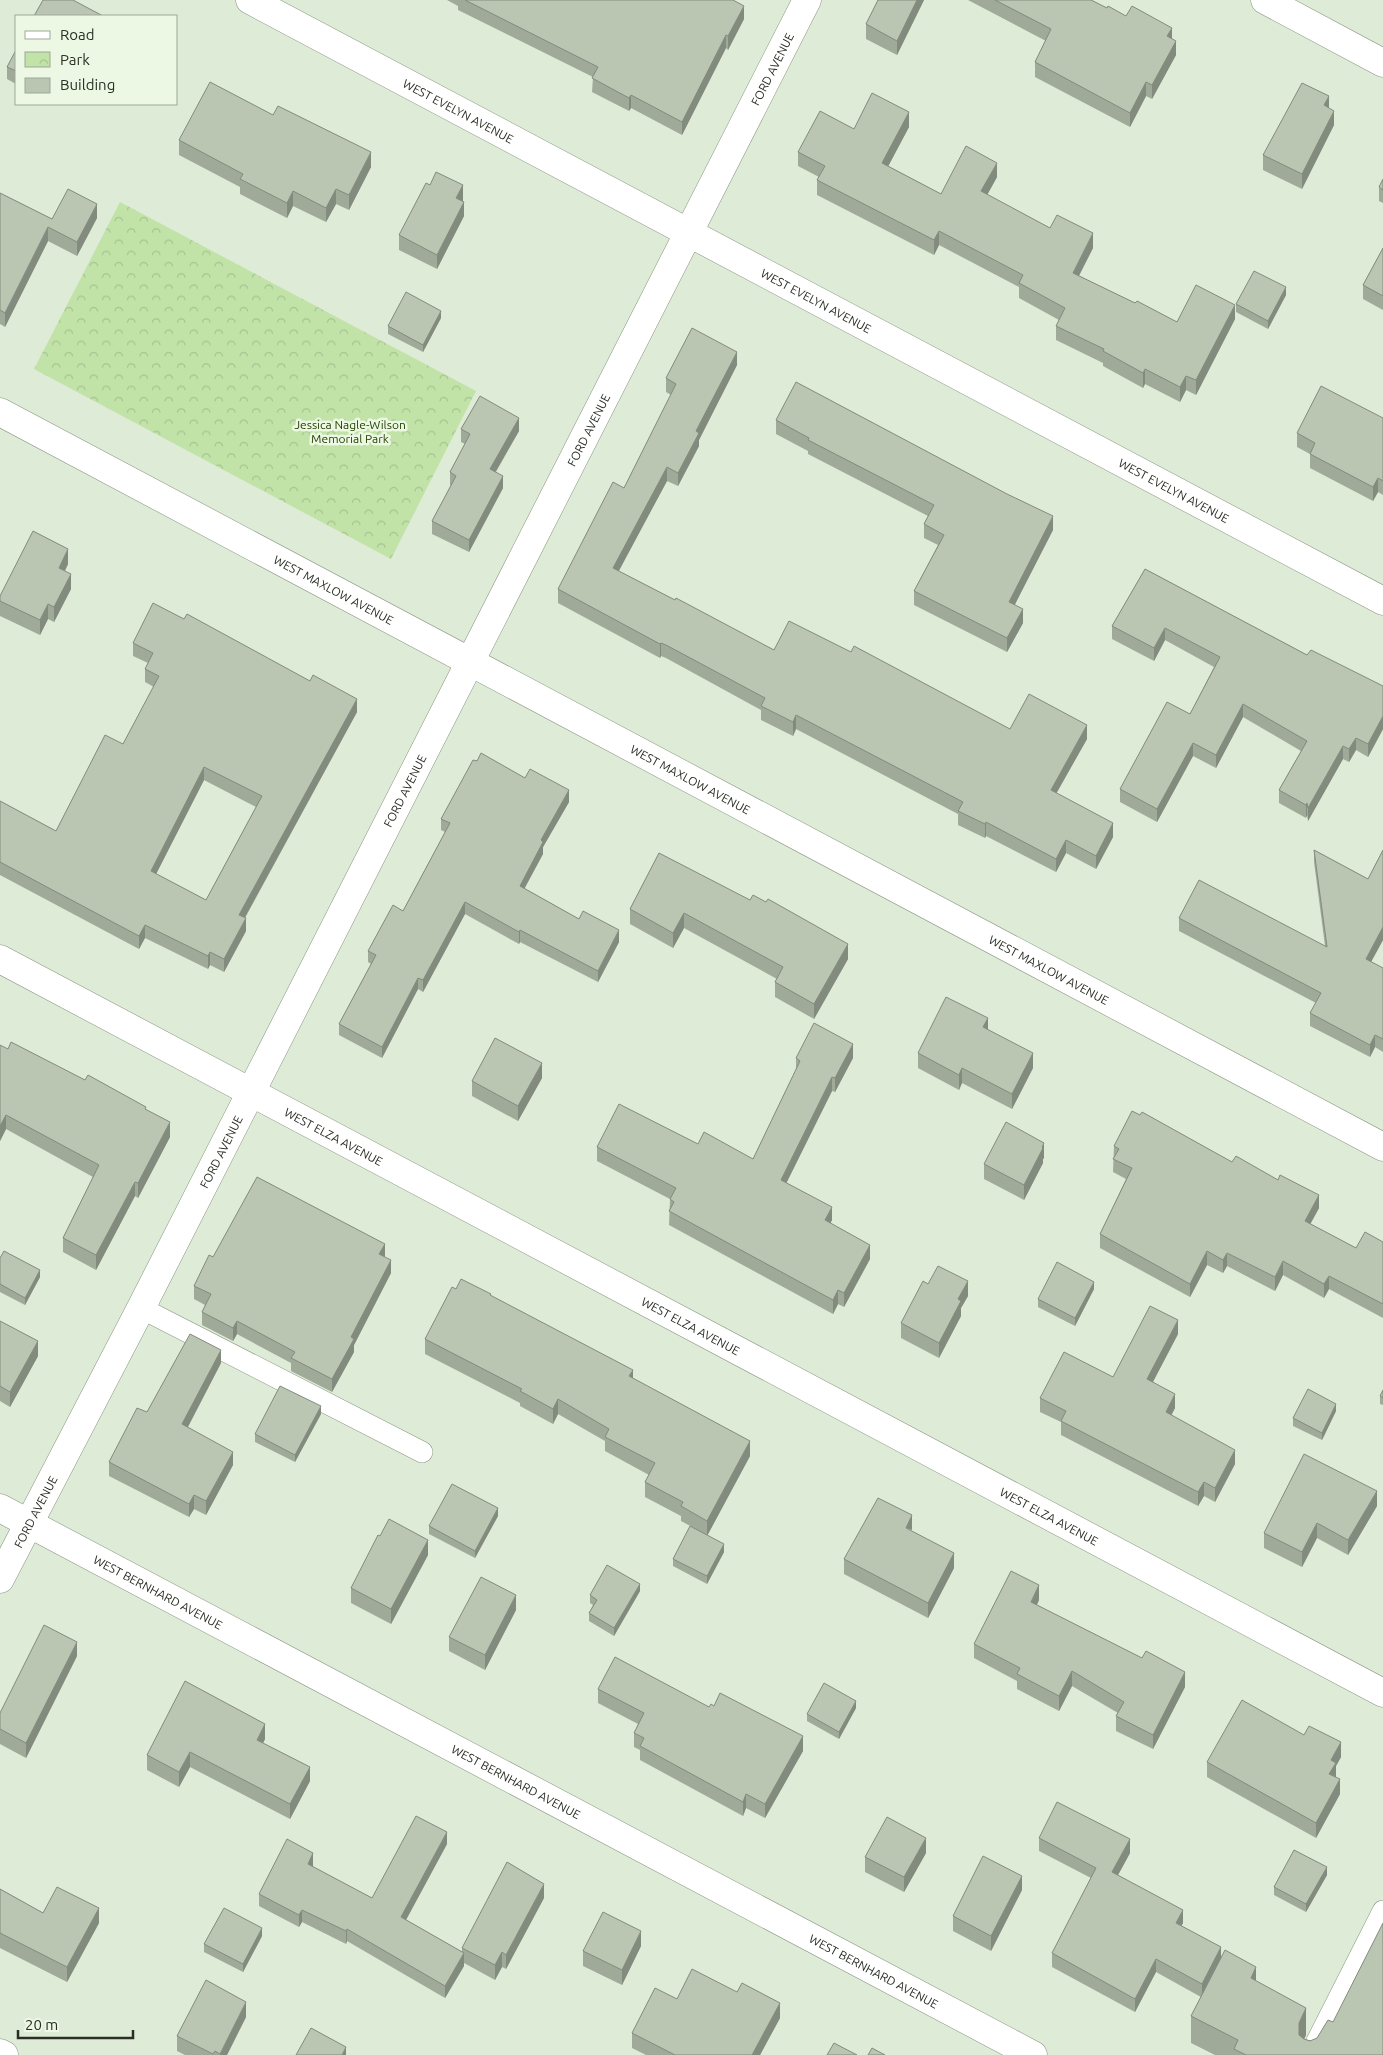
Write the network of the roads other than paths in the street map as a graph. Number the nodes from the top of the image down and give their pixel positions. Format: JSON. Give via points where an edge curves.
{"nodes":[{"id":1,"x":250,"y":0,"type":"edge"},
{"id":2,"x":807,"y":0,"type":"edge"},
{"id":3,"x":1265,"y":0,"type":"edge"},
{"id":4,"x":1383,"y":63,"type":"edge"},
{"id":5,"x":688,"y":232,"type":"junction"},
{"id":6,"x":0,"y":412,"type":"edge"},
{"id":7,"x":1383,"y":601,"type":"edge"},
{"id":8,"x":469,"y":662,"type":"junction"},
{"id":9,"x":0,"y":959,"type":"edge"},
{"id":10,"x":250,"y":1091,"type":"junction"},
{"id":11,"x":1383,"y":1146,"type":"edge"},
{"id":12,"x":141,"y":1308,"type":"junction"},
{"id":13,"x":422,"y":1452,"type":"dead end"},
{"id":14,"x":0,"y":1508,"type":"edge"},
{"id":15,"x":29,"y":1523,"type":"junction"},
{"id":16,"x":0,"y":1580,"type":"edge"},
{"id":17,"x":1383,"y":1693,"type":"edge"},
{"id":18,"x":1383,"y":1912,"type":"edge"},
{"id":19,"x":0,"y":2053,"type":"edge"},
{"id":20,"x":4,"y":2055,"type":"edge"},
{"id":21,"x":1033,"y":2055,"type":"edge"},
{"id":22,"x":1310,"y":2055,"type":"edge"}],
"edges":[{"from":1,"to":5,"type":"street","name":"WEST EVELYN AVENUE"},
{"from":2,"to":5,"type":"street","name":"FORD AVENUE"},
{"from":3,"to":4,"type":"street"},
{"from":5,"to":7,"type":"street","name":"WEST EVELYN AVENUE"},
{"from":5,"to":8,"type":"street","name":"FORD AVENUE"},
{"from":6,"to":8,"type":"street","name":"WEST MAXLOW AVENUE"},
{"from":8,"to":10,"type":"street","name":"FORD AVENUE"},
{"from":8,"to":11,"type":"street","name":"WEST MAXLOW AVENUE"},
{"from":9,"to":10,"type":"street","name":"WEST ELZA AVENUE"},
{"from":10,"to":12,"type":"street","name":"FORD AVENUE"},
{"from":10,"to":17,"type":"street","name":"WEST ELZA AVENUE"},
{"from":12,"to":13,"type":"lane"},
{"from":12,"to":15,"type":"street","name":"FORD AVENUE"},
{"from":14,"to":15,"type":"street","name":"WEST BERNHARD AVENUE"},
{"from":15,"to":16,"type":"street","name":"FORD AVENUE"},
{"from":15,"to":21,"type":"street","name":"WEST BERNHARD AVENUE"},
{"from":18,"to":22,"type":"lane"},
{"from":19,"to":20,"type":"street"}]}
